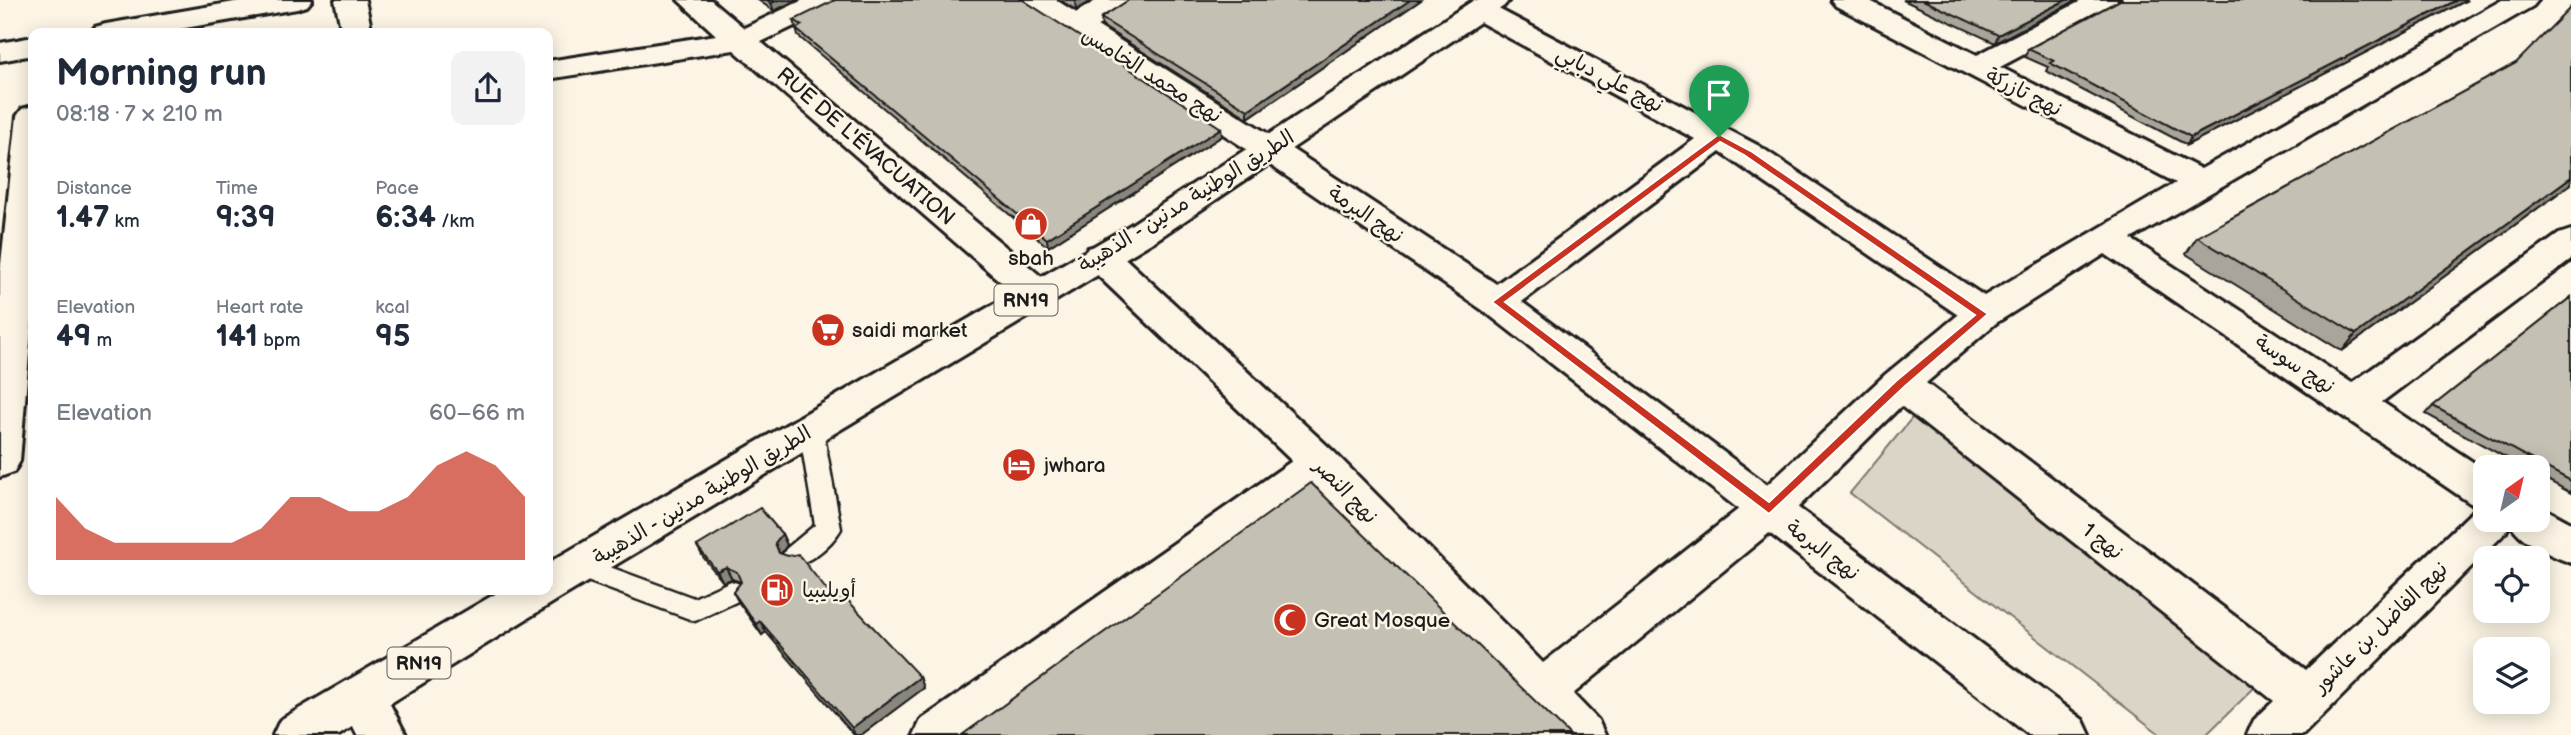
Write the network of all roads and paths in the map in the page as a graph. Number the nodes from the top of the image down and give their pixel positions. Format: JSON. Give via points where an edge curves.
{"nodes":[{"id":1,"x":297,"y":0,"type":"edge"},
{"id":2,"x":350,"y":0,"type":"edge"},
{"id":3,"x":693,"y":0,"type":"edge"},
{"id":4,"x":826,"y":0,"type":"edge"},
{"id":5,"x":1036,"y":0,"type":"edge"},
{"id":6,"x":1118,"y":0,"type":"edge"},
{"id":7,"x":2105,"y":0,"type":"edge"},
{"id":8,"x":2523,"y":0,"type":"edge"},
{"id":9,"x":1861,"y":3,"type":"edge"},
{"id":10,"x":1487,"y":5,"type":"edge"},
{"id":11,"x":1075,"y":26,"type":"junction"},
{"id":12,"x":135,"y":28,"type":"edge"},
{"id":13,"x":356,"y":28,"type":"edge"},
{"id":14,"x":742,"y":40,"type":"junction"},
{"id":15,"x":28,"y":47,"type":"edge"},
{"id":16,"x":0,"y":52,"type":"edge"},
{"id":17,"x":1977,"y":67,"type":"junction"},
{"id":18,"x":553,"y":68,"type":"edge"},
{"id":19,"x":28,"y":134,"type":"edge"},
{"id":20,"x":1719,"y":137,"type":"junction"},
{"id":21,"x":1269,"y":149,"type":"junction"},
{"id":22,"x":21,"y":158,"type":"edge"},
{"id":23,"x":2202,"y":183,"type":"junction"},
{"id":24,"x":2105,"y":238,"type":"junction"},
{"id":25,"x":2571,"y":242,"type":"edge"},
{"id":26,"x":1101,"y":257,"type":"junction"},
{"id":27,"x":1037,"y":293,"type":"junction"},
{"id":28,"x":1497,"y":302,"type":"junction"},
{"id":29,"x":1983,"y":314,"type":"junction"},
{"id":30,"x":4,"y":375,"type":"edge"},
{"id":31,"x":1900,"y":384,"type":"junction"},
{"id":32,"x":2353,"y":402,"type":"junction"},
{"id":33,"x":811,"y":430,"type":"junction"},
{"id":34,"x":0,"y":461,"type":"edge"},
{"id":35,"x":1320,"y":463,"type":"junction"},
{"id":36,"x":2473,"y":483,"type":"edge"},
{"id":37,"x":1769,"y":509,"type":"junction"},
{"id":38,"x":2479,"y":532,"type":"edge"},
{"id":39,"x":2550,"y":532,"type":"edge"},
{"id":40,"x":2571,"y":545,"type":"edge"},
{"id":41,"x":795,"y":555,"type":"edge"},
{"id":42,"x":580,"y":567,"type":"junction"},
{"id":43,"x":553,"y":581,"type":"edge"},
{"id":44,"x":731,"y":592,"type":"edge"},
{"id":45,"x":528,"y":595,"type":"edge"},
{"id":46,"x":1539,"y":694,"type":"junction"},
{"id":47,"x":2306,"y":698,"type":"junction"},
{"id":48,"x":372,"y":717,"type":"edge"},
{"id":49,"x":297,"y":735,"type":"edge"},
{"id":50,"x":938,"y":735,"type":"edge"},
{"id":51,"x":1581,"y":735,"type":"edge"},
{"id":52,"x":2066,"y":735,"type":"edge"},
{"id":53,"x":2271,"y":735,"type":"edge"}],
"edges":[{"from":1,"to":12,"type":"street"},
{"from":2,"to":13,"type":"street"},
{"from":3,"to":14,"type":"street","name":"RUE DE L'ÉVACUATION"},
{"from":4,"to":14,"type":"street"},
{"from":5,"to":11,"type":"street","name":"نهج محمد الخامس"},
{"from":6,"to":11,"type":"street"},
{"from":7,"to":17,"type":"street"},
{"from":8,"to":23,"type":"street"},
{"from":9,"to":17,"type":"street","name":"نهج تازركة"},
{"from":10,"to":20,"type":"street","name":"نهج علي دبابي"},
{"from":10,"to":21,"type":"street","name":"الطريق الوطنية مدنين - الذهيبة","number":"RN19"},
{"from":11,"to":21,"type":"street","name":"نهج محمد الخامس"},
{"from":14,"to":18,"type":"street"},
{"from":14,"to":27,"type":"street","name":"RUE DE L'ÉVACUATION"},
{"from":15,"to":16,"type":"street"},
{"from":17,"to":23,"type":"street","name":"نهج تازركة"},
{"from":19,"to":22,"type":"street"},
{"from":20,"to":28,"type":"street"},
{"from":20,"to":29,"type":"street","name":"نهج علي دبابي"},
{"from":21,"to":26,"type":"street","name":"الطريق الوطنية مدنين - الذهيبة","number":"RN19"},
{"from":21,"to":28,"type":"street","name":"نهج البرمة"},
{"from":22,"to":30,"type":"street"},
{"from":23,"to":24,"type":"street"},
{"from":24,"to":29,"type":"street"},
{"from":24,"to":32,"type":"street","name":"نهج سوسة"},
{"from":25,"to":32,"type":"street"},
{"from":26,"to":27,"type":"street","name":"الطريق الوطنية مدنين - الذهيبة","number":"RN19"},
{"from":26,"to":35,"type":"street","name":"نهج النصر"},
{"from":27,"to":33,"type":"street","name":"الطريق الوطنية مدنين - الذهيبة","number":"RN19"},
{"from":28,"to":37,"type":"street","name":"نهج البرمة"},
{"from":29,"to":31,"type":"street"},
{"from":30,"to":34,"type":"street"},
{"from":31,"to":37,"type":"street"},
{"from":31,"to":47,"type":"street","name":"نهج 1"},
{"from":32,"to":36,"type":"street","name":"نهج سوسة"},
{"from":33,"to":41,"type":"lane","via":[[828,529]]},
{"from":33,"to":42,"type":"street","name":"الطريق الوطنية مدنين - الذهيبة","number":"RN19"},
{"from":35,"to":46,"type":"street","name":"نهج النصر"},
{"from":35,"to":50,"type":"street"},
{"from":37,"to":46,"type":"street"},
{"from":37,"to":52,"type":"street","name":"نهج البرمة"},
{"from":38,"to":47,"type":"street","name":"نهج الفاضل بن عاشور"},
{"from":39,"to":40,"type":"street"},
{"from":42,"to":43,"type":"street","name":"الطريق الوطنية مدنين - الذهيبة","number":"RN19"},
{"from":42,"to":44,"type":"lane","via":[[695,610]]},
{"from":45,"to":48,"type":"street","name":"الطريق الوطنية مدنين - الذهيبة","number":"RN19"},
{"from":46,"to":51,"type":"street","name":"نهج النصر"},
{"from":47,"to":53,"type":"street","name":"نهج الفاضل بن عاشور"},
{"from":48,"to":49,"type":"street","name":"الطريق الوطنية مدنين - الذهيبة","number":"RN19"}]}
